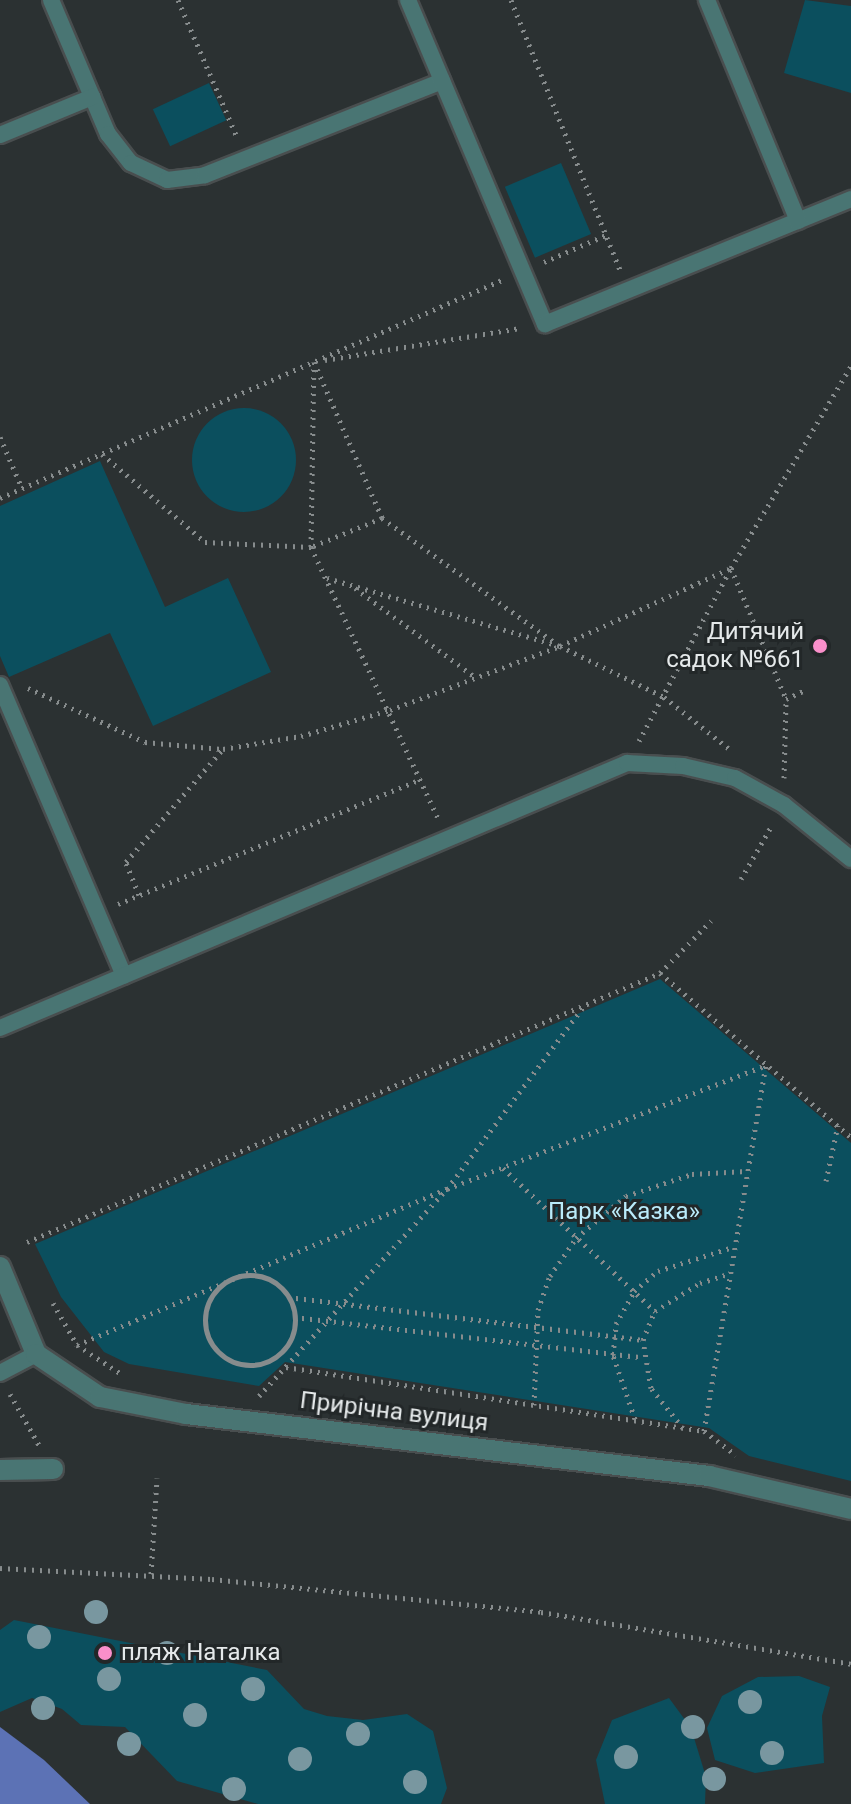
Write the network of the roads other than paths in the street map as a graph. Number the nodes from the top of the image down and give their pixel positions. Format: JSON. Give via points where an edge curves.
{"nodes":[{"id":1,"x":51,"y":0,"type":"edge"},
{"id":2,"x":408,"y":0,"type":"edge"},
{"id":3,"x":707,"y":0,"type":"edge"},
{"id":4,"x":442,"y":81,"type":"junction"},
{"id":5,"x":92,"y":97,"type":"junction"},
{"id":6,"x":0,"y":135,"type":"edge"},
{"id":7,"x":851,"y":199,"type":"edge"},
{"id":8,"x":798,"y":221,"type":"junction"},
{"id":9,"x":7,"y":684,"type":"edge"},
{"id":10,"x":851,"y":859,"type":"edge"},
{"id":11,"x":124,"y":976,"type":"junction"},
{"id":12,"x":0,"y":1028,"type":"edge"},
{"id":13,"x":0,"y":1267,"type":"edge"},
{"id":14,"x":36,"y":1354,"type":"junction"},
{"id":15,"x":4,"y":1381,"type":"edge"},
{"id":16,"x":53,"y":1469,"type":"road end"},
{"id":17,"x":0,"y":1470,"type":"edge"},
{"id":18,"x":851,"y":1509,"type":"edge"}],
"edges":[{"from":1,"to":5,"type":"lane"},
{"from":2,"to":4,"type":"lane"},
{"from":3,"to":8,"type":"lane"},
{"from":4,"to":5,"type":"lane","via":[[205,175],[167,180],[131,163],[108,134]]},
{"from":4,"to":8,"type":"lane","via":[[545,324]]},
{"from":5,"to":6,"type":"lane"},
{"from":7,"to":8,"type":"lane"},
{"from":9,"to":11,"type":"lane"},
{"from":10,"to":11,"type":"lane","via":[[784,805],[735,778],[683,766],[627,763]]},
{"from":11,"to":12,"type":"lane"},
{"from":13,"to":14,"type":"street"},
{"from":14,"to":15,"type":"lane"},
{"from":14,"to":18,"type":"street","name":"Прирічна вулиця","via":[[100,1397],[186,1414],[709,1476]]},
{"from":16,"to":17,"type":"street"}]}
